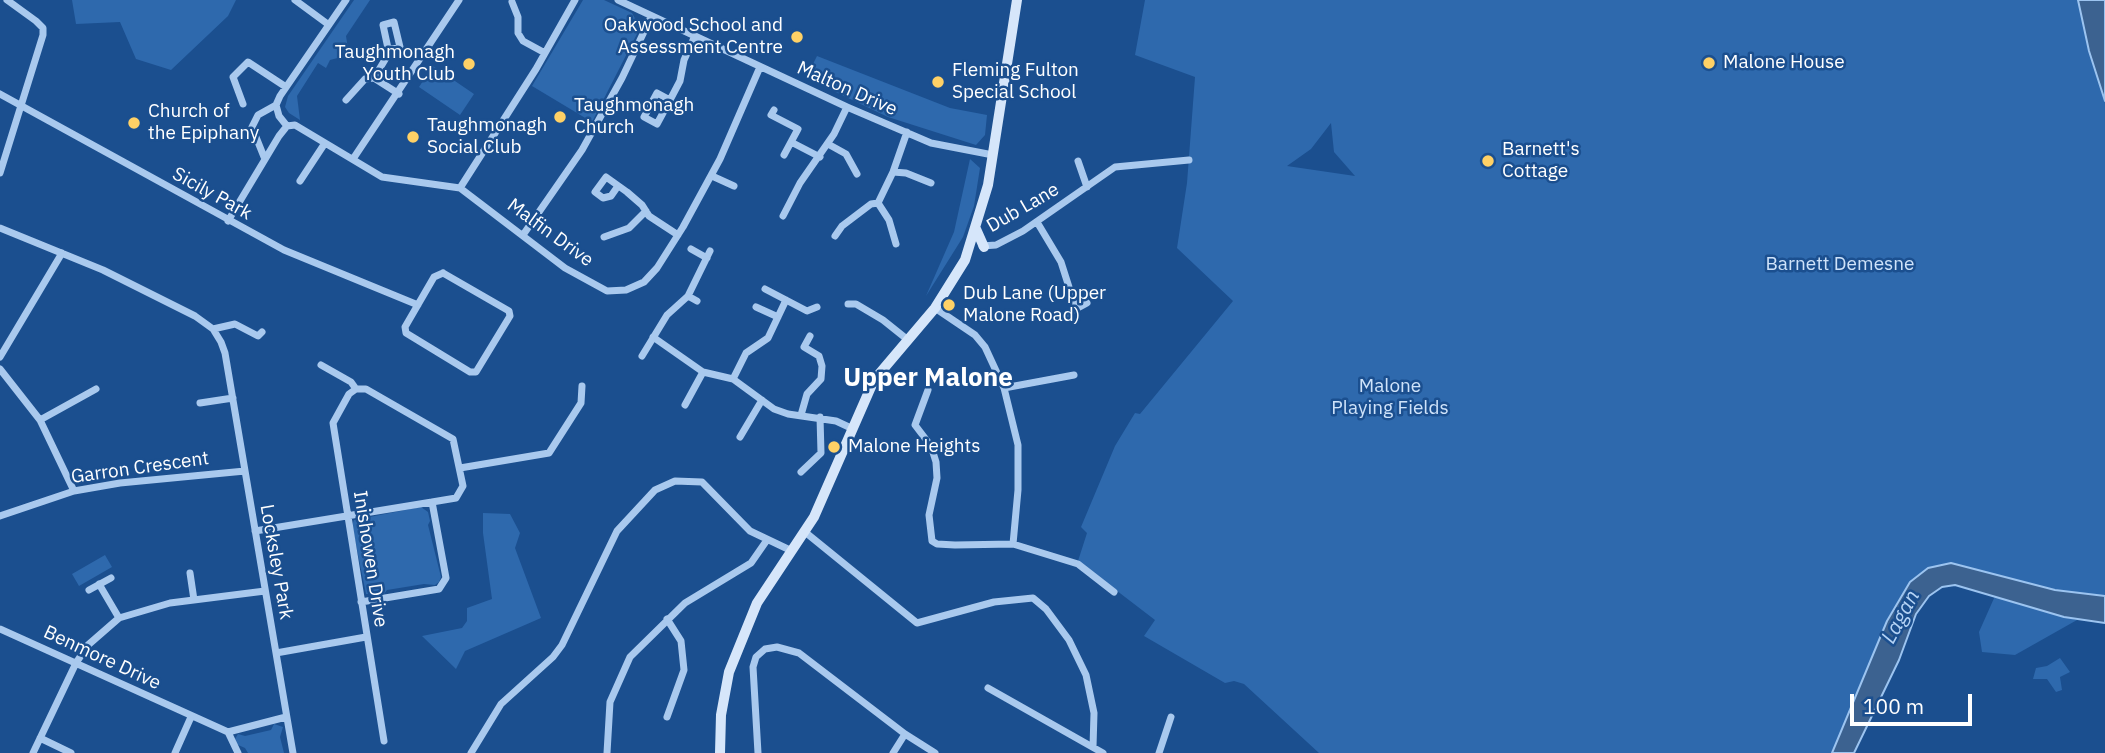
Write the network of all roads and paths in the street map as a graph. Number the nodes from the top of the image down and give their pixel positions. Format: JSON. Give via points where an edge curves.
{"nodes":[{"id":1,"x":7,"y":0,"type":"edge"},
{"id":2,"x":295,"y":0,"type":"edge"},
{"id":3,"x":346,"y":0,"type":"edge"},
{"id":4,"x":459,"y":0,"type":"edge"},
{"id":5,"x":575,"y":0,"type":"edge"},
{"id":6,"x":1017,"y":0,"type":"edge"},
{"id":7,"x":621,"y":1,"type":"edge"},
{"id":8,"x":512,"y":2,"type":"dead end"},
{"id":9,"x":651,"y":17,"type":"junction"},
{"id":10,"x":329,"y":24,"type":"junction"},
{"id":11,"x":694,"y":38,"type":"junction"},
{"id":12,"x":388,"y":50,"type":"dead end"},
{"id":13,"x":545,"y":53,"type":"junction"},
{"id":14,"x":760,"y":67,"type":"junction"},
{"id":15,"x":374,"y":78,"type":"junction"},
{"id":16,"x":286,"y":87,"type":"junction"},
{"id":17,"x":0,"y":94,"type":"edge"},
{"id":18,"x":398,"y":94,"type":"junction"},
{"id":19,"x":346,"y":100,"type":"dead end"},
{"id":20,"x":670,"y":100,"type":"dead end"},
{"id":21,"x":21,"y":104,"type":"junction"},
{"id":22,"x":243,"y":104,"type":"dead end"},
{"id":23,"x":276,"y":105,"type":"junction"},
{"id":24,"x":847,"y":107,"type":"junction"},
{"id":25,"x":774,"y":110,"type":"dead end"},
{"id":26,"x":287,"y":126,"type":"junction"},
{"id":27,"x":907,"y":132,"type":"junction"},
{"id":28,"x":792,"y":142,"type":"junction"},
{"id":29,"x":325,"y":143,"type":"junction"},
{"id":30,"x":828,"y":144,"type":"junction"},
{"id":31,"x":784,"y":155,"type":"dead end"},
{"id":32,"x":993,"y":155,"type":"junction"},
{"id":33,"x":264,"y":157,"type":"junction"},
{"id":34,"x":820,"y":157,"type":"junction"},
{"id":35,"x":353,"y":159,"type":"junction"},
{"id":36,"x":1078,"y":160,"type":"dead end"},
{"id":37,"x":1189,"y":160,"type":"dead end"},
{"id":38,"x":893,"y":172,"type":"junction"},
{"id":39,"x":0,"y":173,"type":"edge"},
{"id":40,"x":857,"y":174,"type":"dead end"},
{"id":41,"x":712,"y":176,"type":"junction"},
{"id":42,"x":300,"y":181,"type":"dead end"},
{"id":43,"x":931,"y":183,"type":"dead end"},
{"id":44,"x":618,"y":186,"type":"dead end"},
{"id":45,"x":734,"y":186,"type":"dead end"},
{"id":46,"x":1087,"y":187,"type":"junction"},
{"id":47,"x":460,"y":188,"type":"junction"},
{"id":48,"x":878,"y":203,"type":"junction"},
{"id":49,"x":646,"y":211,"type":"junction"},
{"id":50,"x":783,"y":216,"type":"dead end"},
{"id":51,"x":228,"y":221,"type":"junction"},
{"id":52,"x":1037,"y":222,"type":"junction"},
{"id":53,"x":0,"y":228,"type":"edge"},
{"id":54,"x":976,"y":229,"type":"junction"},
{"id":55,"x":523,"y":234,"type":"junction"},
{"id":56,"x":678,"y":235,"type":"junction"},
{"id":57,"x":835,"y":236,"type":"dead end"},
{"id":58,"x":604,"y":237,"type":"dead end"},
{"id":59,"x":972,"y":243,"type":"junction"},
{"id":60,"x":896,"y":244,"type":"dead end"},
{"id":61,"x":984,"y":247,"type":"junction"},
{"id":62,"x":691,"y":249,"type":"dead end"},
{"id":63,"x":62,"y":253,"type":"junction"},
{"id":64,"x":765,"y":289,"type":"dead end"},
{"id":65,"x":688,"y":296,"type":"junction"},
{"id":66,"x":786,"y":300,"type":"junction"},
{"id":67,"x":697,"y":301,"type":"dead end"},
{"id":68,"x":1087,"y":303,"type":"dead end"},
{"id":69,"x":848,"y":304,"type":"dead end"},
{"id":70,"x":418,"y":305,"type":"junction"},
{"id":71,"x":756,"y":307,"type":"dead end"},
{"id":72,"x":817,"y":307,"type":"dead end"},
{"id":73,"x":934,"y":308,"type":"junction"},
{"id":74,"x":1076,"y":309,"type":"junction"},
{"id":75,"x":1065,"y":315,"type":"dead end"},
{"id":76,"x":778,"y":317,"type":"junction"},
{"id":77,"x":213,"y":329,"type":"junction"},
{"id":78,"x":262,"y":332,"type":"dead end"},
{"id":79,"x":810,"y":336,"type":"dead end"},
{"id":80,"x":653,"y":337,"type":"junction"},
{"id":81,"x":908,"y":340,"type":"junction"},
{"id":82,"x":642,"y":356,"type":"dead end"},
{"id":83,"x":0,"y":357,"type":"edge"},
{"id":84,"x":321,"y":365,"type":"dead end"},
{"id":85,"x":0,"y":369,"type":"edge"},
{"id":86,"x":703,"y":372,"type":"junction"},
{"id":87,"x":1074,"y":374,"type":"dead end"},
{"id":88,"x":733,"y":379,"type":"junction"},
{"id":89,"x":582,"y":386,"type":"dead end"},
{"id":90,"x":1004,"y":388,"type":"junction"},
{"id":91,"x":96,"y":389,"type":"dead end"},
{"id":92,"x":356,"y":389,"type":"junction"},
{"id":93,"x":928,"y":390,"type":"dead end"},
{"id":94,"x":233,"y":398,"type":"junction"},
{"id":95,"x":761,"y":400,"type":"junction"},
{"id":96,"x":684,"y":401,"type":"dead end"},
{"id":97,"x":200,"y":403,"type":"dead end"},
{"id":98,"x":801,"y":415,"type":"junction"},
{"id":99,"x":820,"y":417,"type":"junction"},
{"id":100,"x":40,"y":420,"type":"junction"},
{"id":101,"x":851,"y":428,"type":"junction"},
{"id":102,"x":740,"y":433,"type":"dead end"},
{"id":103,"x":460,"y":468,"type":"junction"},
{"id":104,"x":245,"y":471,"type":"junction"},
{"id":105,"x":801,"y":472,"type":"dead end"},
{"id":106,"x":75,"y":491,"type":"junction"},
{"id":107,"x":432,"y":502,"type":"junction"},
{"id":108,"x":346,"y":515,"type":"junction"},
{"id":109,"x":0,"y":516,"type":"edge"},
{"id":110,"x":255,"y":531,"type":"junction"},
{"id":111,"x":805,"y":532,"type":"junction"},
{"id":112,"x":767,"y":540,"type":"junction"},
{"id":113,"x":1013,"y":544,"type":"junction"},
{"id":114,"x":792,"y":551,"type":"junction"},
{"id":115,"x":190,"y":573,"type":"dead end"},
{"id":116,"x":111,"y":578,"type":"dead end"},
{"id":117,"x":99,"y":584,"type":"junction"},
{"id":118,"x":89,"y":590,"type":"dead end"},
{"id":119,"x":265,"y":591,"type":"junction"},
{"id":120,"x":1114,"y":592,"type":"dead end"},
{"id":121,"x":194,"y":600,"type":"junction"},
{"id":122,"x":361,"y":602,"type":"junction"},
{"id":123,"x":119,"y":618,"type":"junction"},
{"id":124,"x":667,"y":619,"type":"junction"},
{"id":125,"x":0,"y":629,"type":"edge"},
{"id":126,"x":366,"y":637,"type":"junction"},
{"id":127,"x":276,"y":653,"type":"junction"},
{"id":128,"x":76,"y":663,"type":"junction"},
{"id":129,"x":988,"y":688,"type":"dead end"},
{"id":130,"x":191,"y":717,"type":"junction"},
{"id":131,"x":286,"y":717,"type":"junction"},
{"id":132,"x":667,"y":717,"type":"dead end"},
{"id":133,"x":1171,"y":717,"type":"dead end"},
{"id":134,"x":228,"y":732,"type":"junction"},
{"id":135,"x":905,"y":734,"type":"junction"},
{"id":136,"x":40,"y":738,"type":"junction"},
{"id":137,"x":384,"y":741,"type":"dead end"},
{"id":138,"x":1093,"y":747,"type":"junction"},
{"id":139,"x":33,"y":753,"type":"edge"},
{"id":140,"x":72,"y":753,"type":"edge"},
{"id":141,"x":175,"y":753,"type":"edge"},
{"id":142,"x":238,"y":753,"type":"edge"},
{"id":143,"x":293,"y":753,"type":"edge"},
{"id":144,"x":471,"y":753,"type":"edge"},
{"id":145,"x":607,"y":753,"type":"edge"},
{"id":146,"x":720,"y":753,"type":"edge"},
{"id":147,"x":758,"y":753,"type":"edge"},
{"id":148,"x":893,"y":753,"type":"edge"},
{"id":149,"x":935,"y":753,"type":"edge"},
{"id":150,"x":1103,"y":753,"type":"edge"},
{"id":151,"x":1159,"y":753,"type":"edge"}],
"edges":[{"from":1,"to":21,"type":"street","via":[[43,28]]},
{"from":2,"to":10,"type":"street"},
{"from":3,"to":10,"type":"street"},
{"from":4,"to":18,"type":"street"},
{"from":5,"to":13,"type":"street"},
{"from":6,"to":32,"type":"main road"},
{"from":7,"to":9,"type":"street","name":"Malton Drive"},
{"from":8,"to":13,"type":"street","via":[[523,41]]},
{"from":9,"to":11,"type":"street","name":"Malton Drive"},
{"from":9,"to":55,"type":"street","via":[[589,139]]},
{"from":10,"to":16,"type":"street"},
{"from":11,"to":14,"type":"street","name":"Malton Drive"},
{"from":11,"to":20,"type":"street"},
{"from":12,"to":15,"type":"street"},
{"from":13,"to":47,"type":"street"},
{"from":14,"to":24,"type":"street","name":"Malton Drive"},
{"from":14,"to":41,"type":"street","name":"Malfin Drive"},
{"from":15,"to":18,"type":"street"},
{"from":15,"to":19,"type":"street","via":[[357,84]]},
{"from":16,"to":22,"type":"street","via":[[248,62],[233,77]]},
{"from":16,"to":23,"type":"street"},
{"from":17,"to":21,"type":"street","name":"Sicily Park"},
{"from":18,"to":35,"type":"street"},
{"from":21,"to":39,"type":"street"},
{"from":21,"to":51,"type":"street","name":"Sicily Park"},
{"from":23,"to":26,"type":"street"},
{"from":23,"to":33,"type":"street","via":[[258,115],[252,127]]},
{"from":24,"to":27,"type":"street","name":"Malton Drive"},
{"from":24,"to":30,"type":"street"},
{"from":25,"to":28,"type":"street","via":[[771,115],[798,129]]},
{"from":26,"to":29,"type":"street","name":"Malfin Drive","via":[[304,129]]},
{"from":26,"to":33,"type":"street"},
{"from":27,"to":32,"type":"street","name":"Malton Drive","via":[[931,143]]},
{"from":27,"to":38,"type":"street"},
{"from":28,"to":31,"type":"street"},
{"from":28,"to":34,"type":"street"},
{"from":29,"to":35,"type":"street","name":"Malfin Drive"},
{"from":29,"to":42,"type":"street"},
{"from":30,"to":34,"type":"street"},
{"from":30,"to":40,"type":"street","via":[[846,154]]},
{"from":32,"to":54,"type":"main road"},
{"from":33,"to":51,"type":"street"},
{"from":34,"to":50,"type":"street"},
{"from":35,"to":47,"type":"street","name":"Malfin Drive","via":[[382,177]]},
{"from":36,"to":46,"type":"street","name":"Dub Lane"},
{"from":37,"to":46,"type":"street","name":"Dub Lane","via":[[1121,165]]},
{"from":38,"to":43,"type":"street"},
{"from":38,"to":48,"type":"street"},
{"from":41,"to":45,"type":"street"},
{"from":41,"to":56,"type":"street","name":"Malfin Drive"},
{"from":44,"to":49,"type":"street"},
{"from":46,"to":52,"type":"street","name":"Dub Lane"},
{"from":47,"to":55,"type":"street","name":"Malfin Drive"},
{"from":48,"to":57,"type":"street","via":[[842,226]]},
{"from":48,"to":60,"type":"street"},
{"from":49,"to":56,"type":"street"},
{"from":49,"to":58,"type":"street","via":[[629,228]]},
{"from":51,"to":70,"type":"street","name":"Sicily Park","via":[[284,250]]},
{"from":52,"to":61,"type":"street","name":"Dub Lane"},
{"from":52,"to":74,"type":"street","via":[[1061,262]]},
{"from":53,"to":63,"type":"street"},
{"from":54,"to":59,"type":"main road"},
{"from":54,"to":61,"type":"main road"},
{"from":55,"to":56,"type":"street","name":"Malfin Drive","via":[[565,268],[607,290],[626,290],[643,282]]},
{"from":59,"to":61,"type":"street","name":"Dub Lane"},
{"from":59,"to":73,"type":"main road","via":[[951,286]]},
{"from":62,"to":65,"type":"street","via":[[709,254]]},
{"from":63,"to":77,"type":"street","via":[[195,316]]},
{"from":63,"to":83,"type":"street"},
{"from":64,"to":66,"type":"street"},
{"from":65,"to":67,"type":"street"},
{"from":65,"to":80,"type":"street","via":[[667,315]]},
{"from":66,"to":72,"type":"street","via":[[807,311]]},
{"from":66,"to":76,"type":"street"},
{"from":68,"to":74,"type":"street"},
{"from":69,"to":81,"type":"street","via":[[883,320]]},
{"from":70,"to":70,"type":"street","via":[[405,327],[410,337],[470,372],[480,370],[510,316],[506,308],[443,273],[434,277]]},
{"from":71,"to":76,"type":"street"},
{"from":73,"to":81,"type":"main road"},
{"from":73,"to":90,"type":"street","via":[[975,335]]},
{"from":74,"to":75,"type":"street"},
{"from":76,"to":88,"type":"street","via":[[768,338],[746,353]]},
{"from":77,"to":78,"type":"street","via":[[235,324],[258,337]]},
{"from":77,"to":94,"type":"street","name":"Locksley Park","via":[[225,353]]},
{"from":79,"to":98,"type":"street","via":[[804,347],[819,356],[821,379],[807,394]]},
{"from":80,"to":82,"type":"street"},
{"from":80,"to":86,"type":"street"},
{"from":81,"to":101,"type":"main road","via":[[874,380]]},
{"from":84,"to":92,"type":"street"},
{"from":85,"to":100,"type":"street"},
{"from":86,"to":88,"type":"street"},
{"from":86,"to":96,"type":"street"},
{"from":87,"to":90,"type":"street"},
{"from":88,"to":95,"type":"street"},
{"from":89,"to":103,"type":"street","via":[[581,403],[549,453]]},
{"from":90,"to":113,"type":"street","via":[[1018,446]]},
{"from":91,"to":100,"type":"street"},
{"from":92,"to":103,"type":"street","via":[[366,389],[453,439]]},
{"from":92,"to":108,"type":"street","name":"Inishowen Drive","via":[[333,423]]},
{"from":93,"to":113,"type":"street","via":[[915,425],[931,446],[936,462],[930,536],[937,544]]},
{"from":94,"to":97,"type":"street"},
{"from":94,"to":104,"type":"street","name":"Locksley Park"},
{"from":95,"to":98,"type":"street","via":[[788,414]]},
{"from":95,"to":102,"type":"street"},
{"from":98,"to":99,"type":"street"},
{"from":99,"to":101,"type":"street"},
{"from":99,"to":105,"type":"street","via":[[821,453]]},
{"from":100,"to":106,"type":"street"},
{"from":101,"to":111,"type":"main road"},
{"from":103,"to":107,"type":"street","via":[[463,486],[456,498]]},
{"from":104,"to":106,"type":"street","name":"Garron Crescent","via":[[164,477]]},
{"from":104,"to":110,"type":"street","name":"Locksley Park"},
{"from":106,"to":109,"type":"street","name":"Garron Crescent"},
{"from":107,"to":108,"type":"street"},
{"from":107,"to":122,"type":"street","via":[[446,579],[439,589]]},
{"from":108,"to":110,"type":"street"},
{"from":108,"to":122,"type":"street","name":"Inishowen Drive"},
{"from":110,"to":119,"type":"street","name":"Locksley Park"},
{"from":111,"to":114,"type":"main road"},
{"from":111,"to":138,"type":"street","via":[[917,623],[994,602],[1033,598],[1069,640],[1086,676],[1094,713]]},
{"from":112,"to":114,"type":"street"},
{"from":112,"to":124,"type":"street","via":[[740,572],[699,594]]},
{"from":112,"to":144,"type":"street","via":[[750,531],[702,482],[675,481],[655,489],[617,531],[562,645],[502,704]]},
{"from":113,"to":120,"type":"street","via":[[1078,564]]},
{"from":114,"to":146,"type":"main road","via":[[757,603],[741,638],[721,715]]},
{"from":115,"to":121,"type":"street"},
{"from":116,"to":117,"type":"street"},
{"from":117,"to":118,"type":"street"},
{"from":117,"to":123,"type":"street"},
{"from":119,"to":121,"type":"street"},
{"from":119,"to":127,"type":"street","name":"Locksley Park"},
{"from":121,"to":123,"type":"street"},
{"from":122,"to":126,"type":"street","name":"Inishowen Drive"},
{"from":123,"to":128,"type":"street","via":[[88,645]]},
{"from":124,"to":132,"type":"street","via":[[681,641],[684,670]]},
{"from":124,"to":145,"type":"street","via":[[636,651],[617,681],[608,712]]},
{"from":125,"to":128,"type":"street","name":"Benmore Drive"},
{"from":126,"to":127,"type":"street"},
{"from":126,"to":137,"type":"street","name":"Inishowen Drive"},
{"from":127,"to":131,"type":"street","name":"Locksley Park"},
{"from":128,"to":130,"type":"street","name":"Benmore Drive"},
{"from":128,"to":136,"type":"street"},
{"from":129,"to":138,"type":"street"},
{"from":130,"to":134,"type":"street","name":"Benmore Drive"},
{"from":130,"to":141,"type":"street"},
{"from":131,"to":134,"type":"street"},
{"from":131,"to":143,"type":"street","name":"Locksley Park"},
{"from":133,"to":151,"type":"street"},
{"from":134,"to":142,"type":"street"},
{"from":135,"to":147,"type":"street","via":[[799,653],[777,647],[765,649],[753,667]]},
{"from":135,"to":148,"type":"street"},
{"from":135,"to":149,"type":"street"},
{"from":136,"to":139,"type":"street"},
{"from":136,"to":140,"type":"street"},
{"from":138,"to":150,"type":"street"}]}
